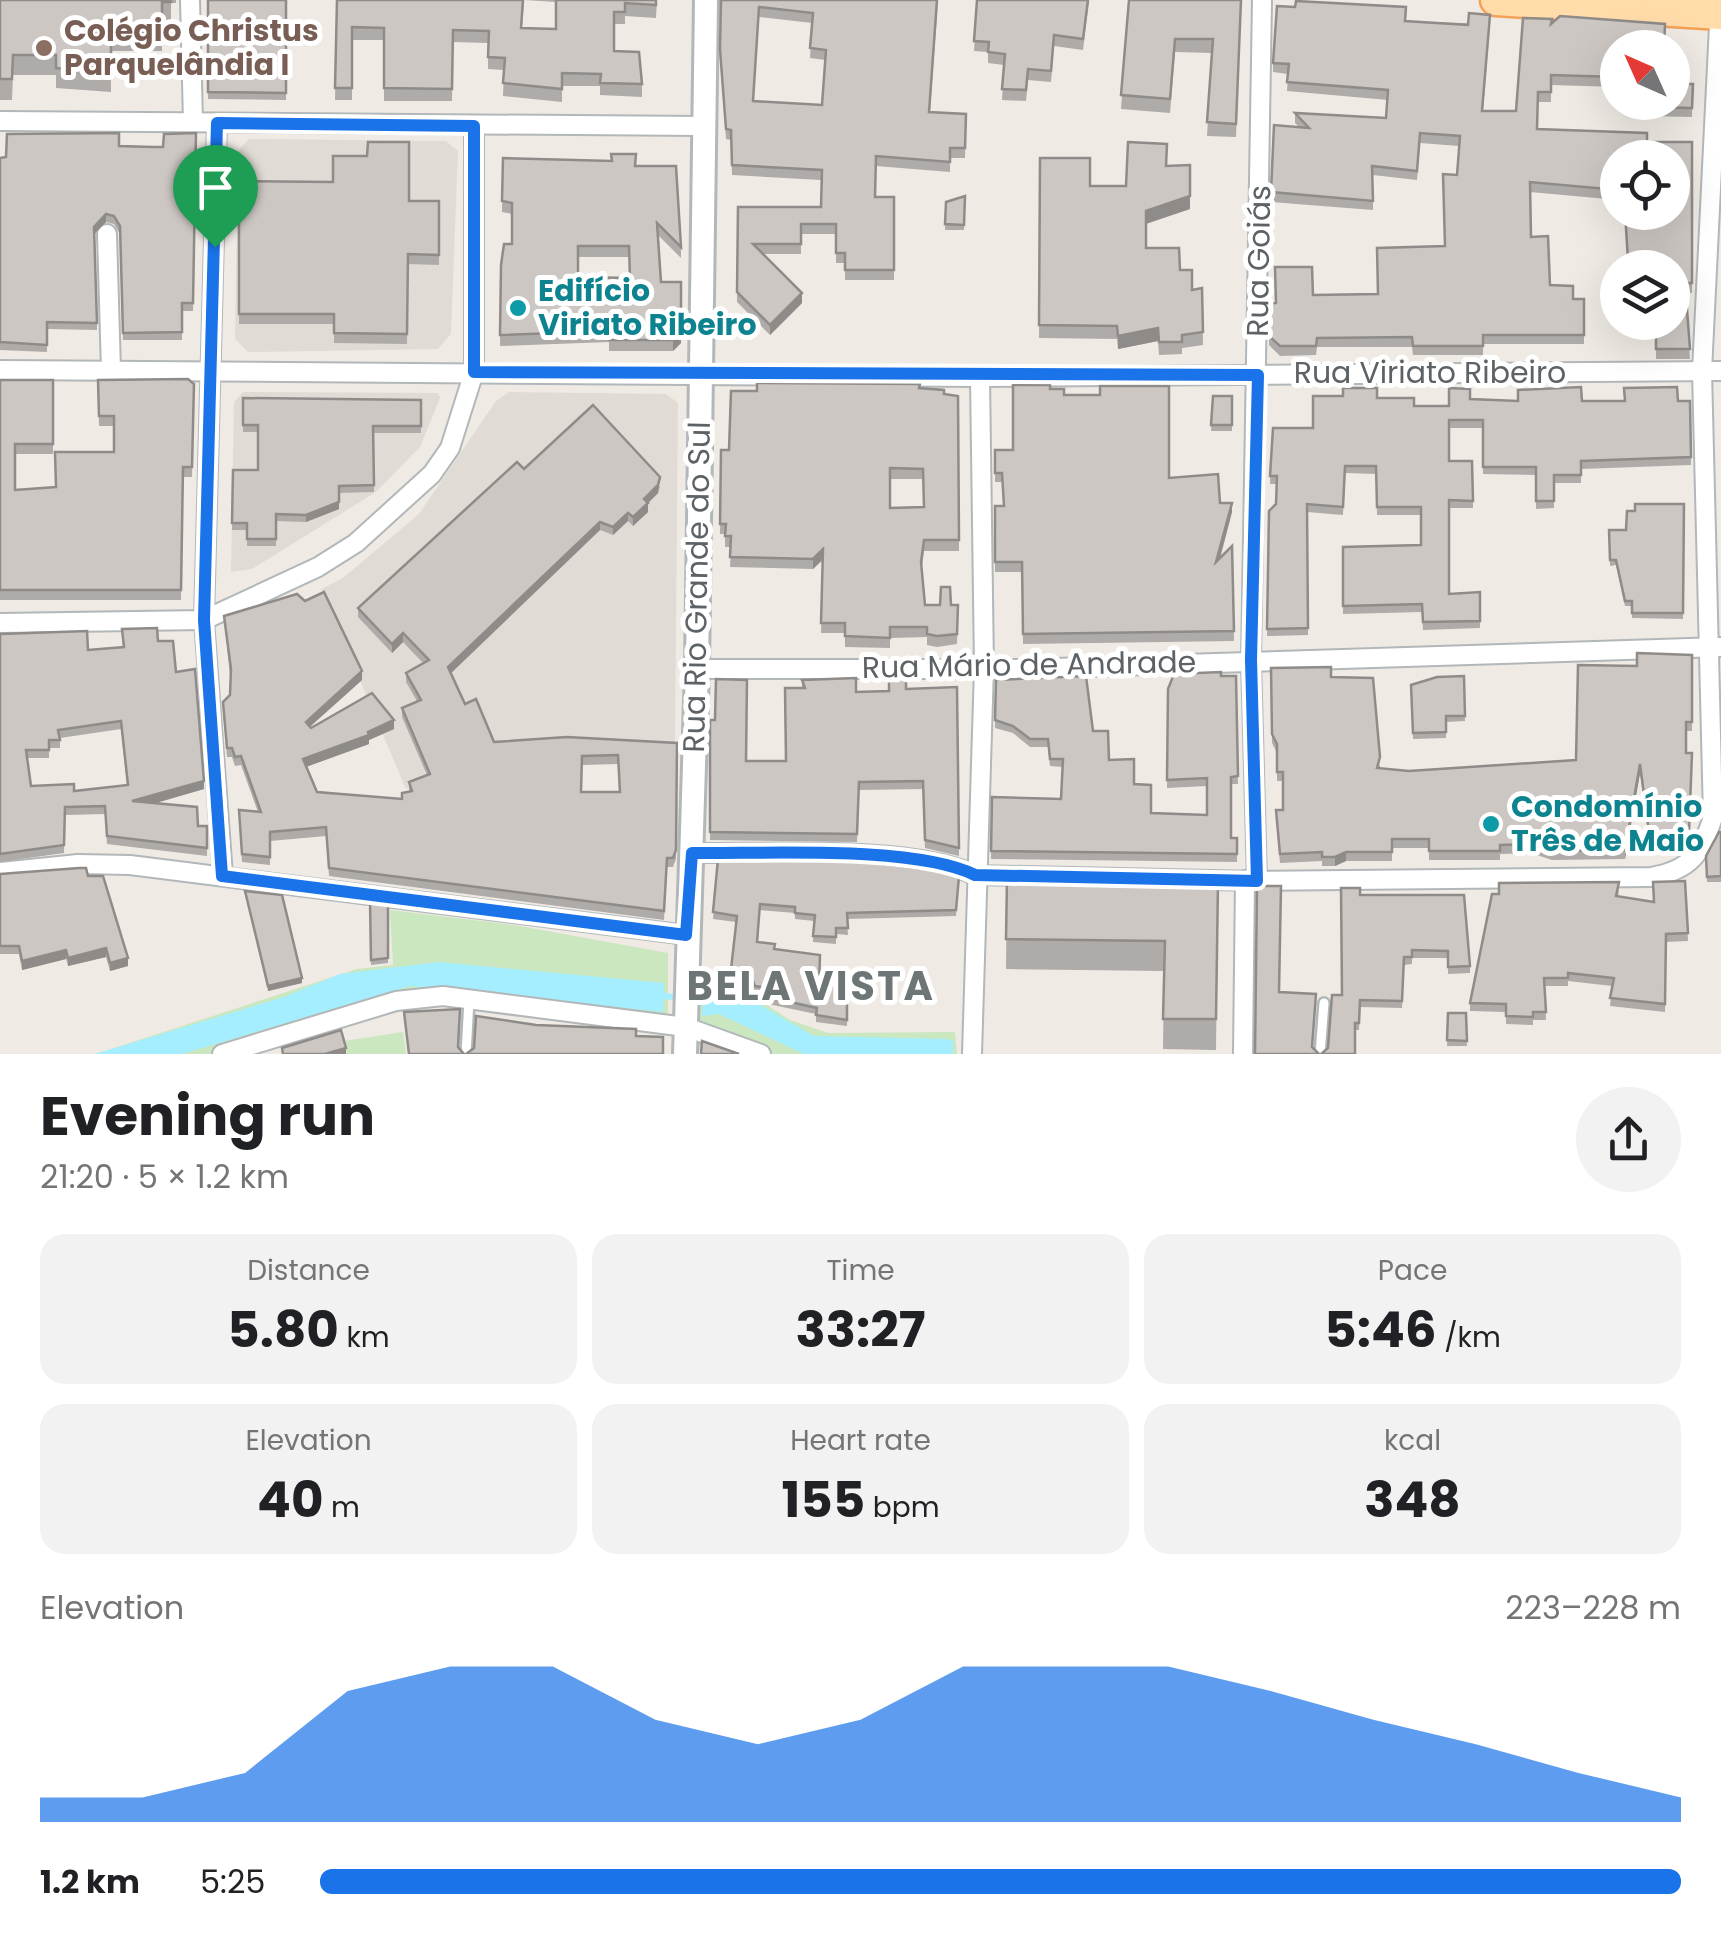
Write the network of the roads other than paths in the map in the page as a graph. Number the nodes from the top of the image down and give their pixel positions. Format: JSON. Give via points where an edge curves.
{"nodes":[{"id":1,"x":190,"y":0,"type":"edge"},
{"id":2,"x":706,"y":0,"type":"edge"},
{"id":3,"x":1262,"y":0,"type":"edge"},
{"id":4,"x":1496,"y":0,"type":"edge"},
{"id":5,"x":1720,"y":0,"type":"edge"},
{"id":6,"x":1720,"y":14,"type":"edge"},
{"id":7,"x":0,"y":120,"type":"edge"},
{"id":8,"x":193,"y":122,"type":"junction"},
{"id":9,"x":217,"y":123,"type":"junction"},
{"id":10,"x":474,"y":126,"type":"junction"},
{"id":11,"x":702,"y":126,"type":"junction"},
{"id":12,"x":106,"y":234,"type":"dead end"},
{"id":13,"x":0,"y":370,"type":"edge"},
{"id":14,"x":111,"y":370,"type":"junction"},
{"id":15,"x":213,"y":370,"type":"junction"},
{"id":16,"x":1712,"y":371,"type":"edge"},
{"id":17,"x":474,"y":372,"type":"junction"},
{"id":18,"x":701,"y":373,"type":"junction"},
{"id":19,"x":1258,"y":375,"type":"junction"},
{"id":20,"x":980,"y":377,"type":"junction"},
{"id":21,"x":204,"y":620,"type":"junction"},
{"id":22,"x":0,"y":622,"type":"edge"},
{"id":23,"x":1715,"y":647,"type":"edge"},
{"id":24,"x":1251,"y":660,"type":"junction"},
{"id":25,"x":697,"y":668,"type":"junction"},
{"id":26,"x":984,"y":668,"type":"junction"},
{"id":27,"x":692,"y":853,"type":"junction"},
{"id":28,"x":0,"y":872,"type":"edge"},
{"id":29,"x":975,"y":875,"type":"junction"},
{"id":30,"x":222,"y":876,"type":"junction"},
{"id":31,"x":1251,"y":881,"type":"junction"},
{"id":32,"x":686,"y":935,"type":"junction"},
{"id":33,"x":469,"y":1000,"type":"junction"},
{"id":34,"x":1324,"y":1003,"type":"dead end"},
{"id":35,"x":686,"y":1026,"type":"junction"},
{"id":36,"x":222,"y":1054,"type":"edge"},
{"id":37,"x":466,"y":1054,"type":"edge"},
{"id":38,"x":685,"y":1054,"type":"edge"},
{"id":39,"x":761,"y":1054,"type":"edge"},
{"id":40,"x":972,"y":1054,"type":"edge"},
{"id":41,"x":1243,"y":1054,"type":"edge"},
{"id":42,"x":1320,"y":1054,"type":"edge"}],
"edges":[{"from":1,"to":8,"type":"street"},
{"from":2,"to":11,"type":"street","name":"Rua Rio Grande do Sul"},
{"from":3,"to":19,"type":"street","name":"Rua Goiás"},
{"from":4,"to":6,"type":"main road"},
{"from":5,"to":6,"type":"street"},
{"from":6,"to":16,"type":"street"},
{"from":7,"to":8,"type":"street"},
{"from":8,"to":9,"type":"street"},
{"from":9,"to":10,"type":"street"},
{"from":9,"to":15,"type":"street"},
{"from":10,"to":11,"type":"street"},
{"from":10,"to":17,"type":"street"},
{"from":11,"to":18,"type":"street","name":"Rua Rio Grande do Sul"},
{"from":12,"to":14,"type":"street"},
{"from":13,"to":14,"type":"street","name":"Rua Viriato Ribeiro"},
{"from":14,"to":15,"type":"street","name":"Rua Viriato Ribeiro"},
{"from":15,"to":17,"type":"street","name":"Rua Viriato Ribeiro"},
{"from":15,"to":21,"type":"street"},
{"from":16,"to":19,"type":"street","name":"Rua Viriato Ribeiro"},
{"from":16,"to":23,"type":"street"},
{"from":17,"to":18,"type":"street","name":"Rua Viriato Ribeiro"},
{"from":17,"to":21,"type":"street","via":[[450,448],[402,504],[318,567]]},
{"from":18,"to":20,"type":"street","name":"Rua Viriato Ribeiro"},
{"from":18,"to":25,"type":"street","name":"Rua Rio Grande do Sul"},
{"from":19,"to":20,"type":"street","name":"Rua Viriato Ribeiro"},
{"from":19,"to":24,"type":"street","name":"Rua Goiás"},
{"from":20,"to":26,"type":"street"},
{"from":21,"to":22,"type":"street"},
{"from":21,"to":30,"type":"street"},
{"from":23,"to":24,"type":"street","name":"Rua Mário de Andrade"},
{"from":23,"to":31,"type":"street","via":[[1712,817],[1690,865],[1651,877]]},
{"from":24,"to":26,"type":"street","name":"Rua Mário de Andrade"},
{"from":24,"to":31,"type":"street","name":"Rua Goiás"},
{"from":25,"to":26,"type":"street","name":"Rua Mário de Andrade"},
{"from":25,"to":27,"type":"street","name":"Rua Rio Grande do Sul"},
{"from":26,"to":29,"type":"street"},
{"from":27,"to":29,"type":"street","via":[[897,858]]},
{"from":27,"to":32,"type":"street","name":"Rua Rio Grande do Sul"},
{"from":28,"to":30,"type":"street","via":[[78,864]]},
{"from":29,"to":31,"type":"street"},
{"from":29,"to":40,"type":"street"},
{"from":30,"to":32,"type":"street"},
{"from":31,"to":41,"type":"street","name":"Rua Goiás"},
{"from":32,"to":35,"type":"street","name":"Rua Rio Grande do Sul"},
{"from":33,"to":35,"type":"street"},
{"from":33,"to":36,"type":"street","via":[[396,1000]]},
{"from":33,"to":37,"type":"lane"},
{"from":34,"to":42,"type":"lane"},
{"from":35,"to":38,"type":"street","name":"Rua Rio Grande do Sul"},
{"from":35,"to":39,"type":"street"}]}
